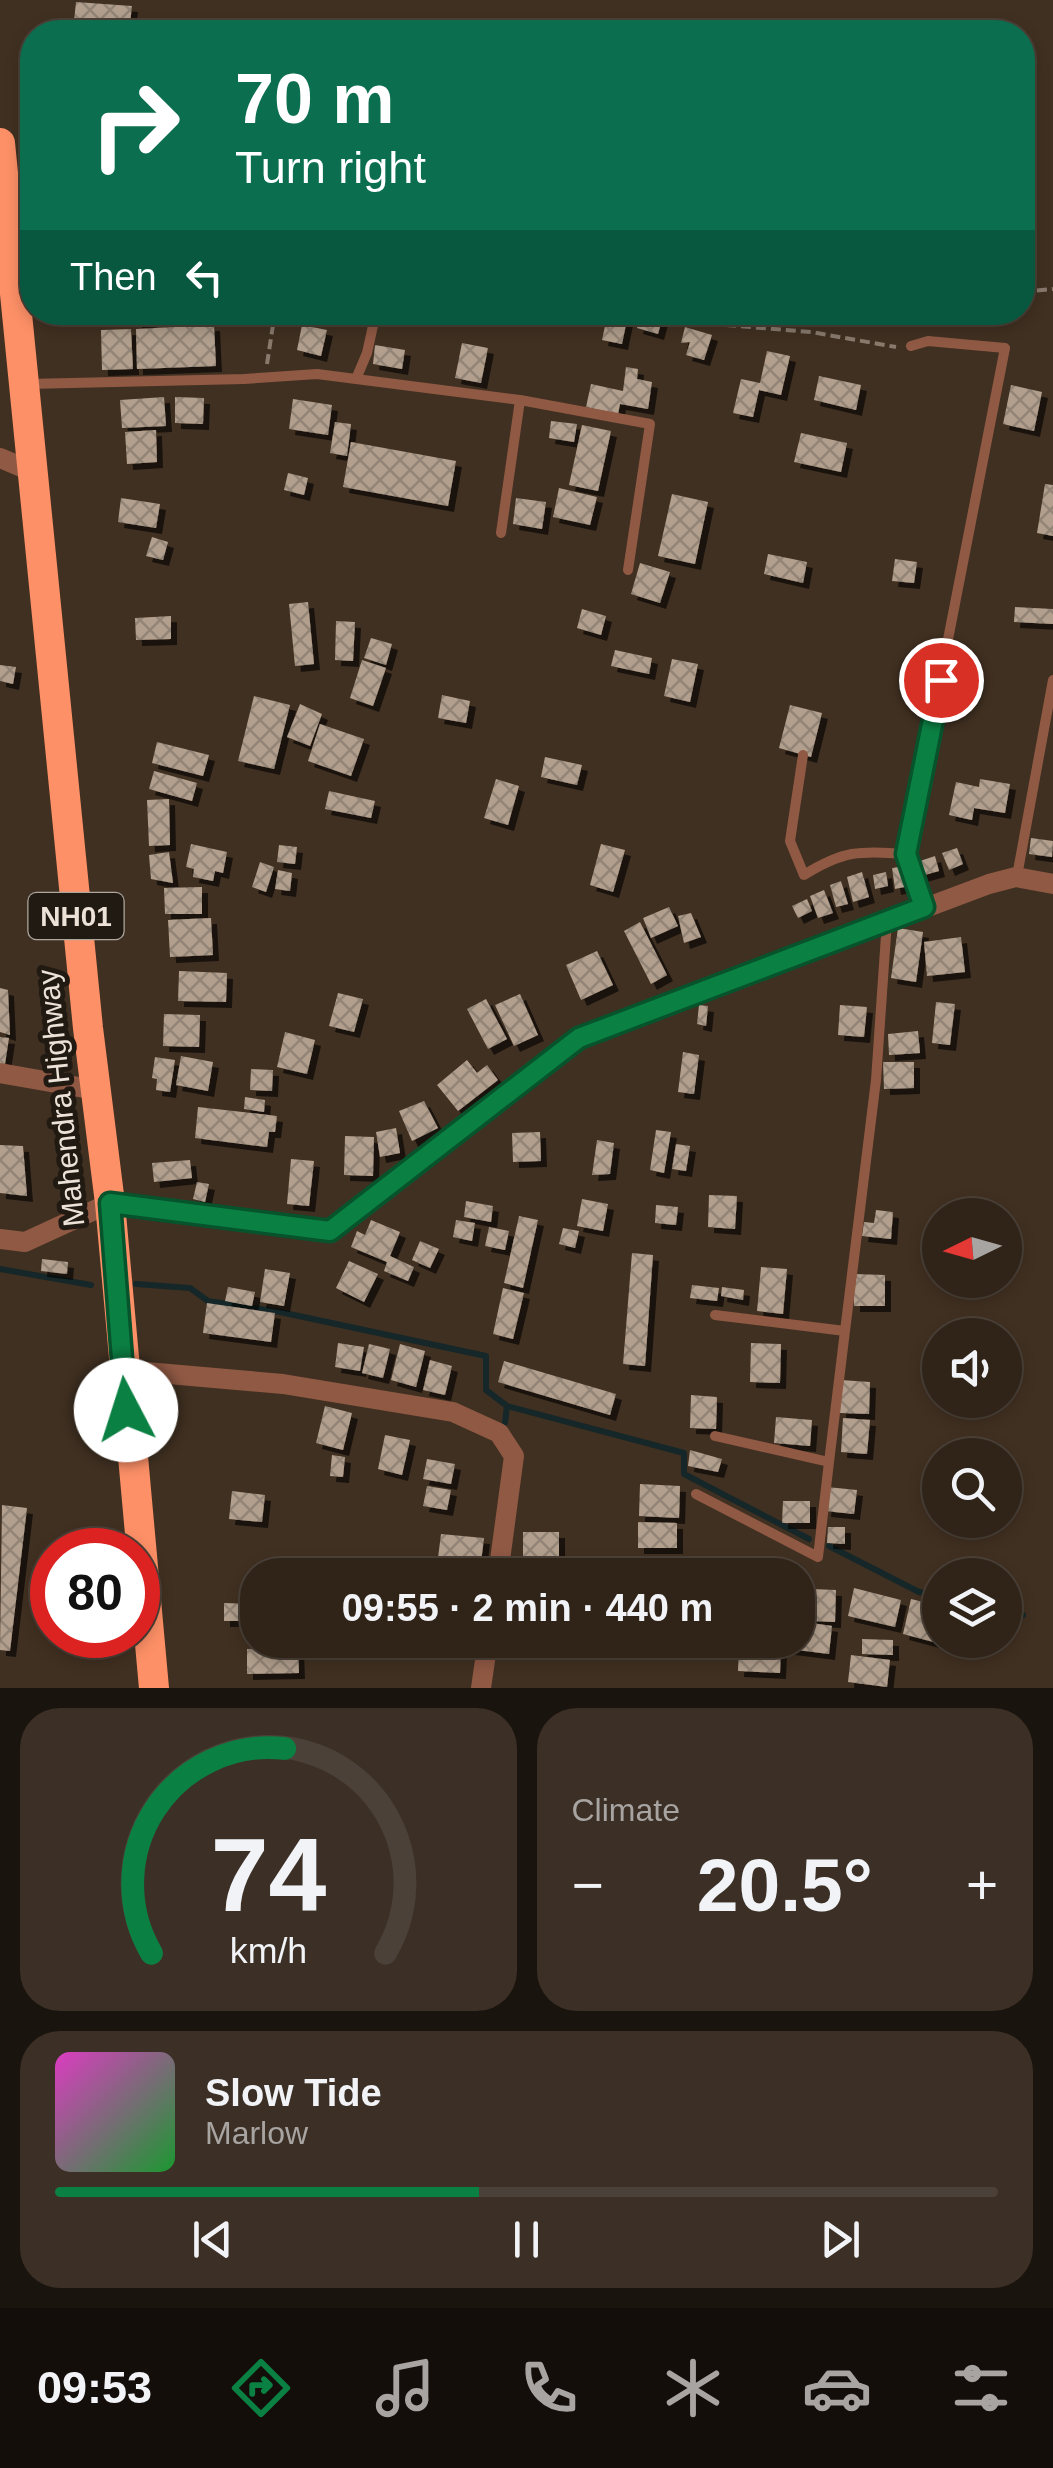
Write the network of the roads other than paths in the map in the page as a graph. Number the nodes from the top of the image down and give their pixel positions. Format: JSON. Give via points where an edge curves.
{"nodes":[{"id":1,"x":0,"y":143,"type":"edge"},
{"id":2,"x":373,"y":325,"type":"edge"},
{"id":3,"x":911,"y":346,"type":"road end"},
{"id":4,"x":356,"y":379,"type":"junction"},
{"id":5,"x":22,"y":384,"type":"junction"},
{"id":6,"x":520,"y":400,"type":"junction"},
{"id":7,"x":0,"y":458,"type":"edge"},
{"id":8,"x":31,"y":470,"type":"junction"},
{"id":9,"x":501,"y":533,"type":"dead end"},
{"id":10,"x":628,"y":570,"type":"dead end"},
{"id":11,"x":1053,"y":680,"type":"edge"},
{"id":12,"x":803,"y":755,"type":"dead end"},
{"id":13,"x":906,"y":854,"type":"junction"},
{"id":14,"x":1016,"y":877,"type":"junction"},
{"id":15,"x":1053,"y":884,"type":"edge"},
{"id":16,"x":924,"y":907,"type":"junction"},
{"id":17,"x":887,"y":920,"type":"junction"},
{"id":18,"x":0,"y":1073,"type":"edge"},
{"id":19,"x":96,"y":1090,"type":"junction"},
{"id":20,"x":110,"y":1203,"type":"junction"},
{"id":21,"x":0,"y":1239,"type":"edge"},
{"id":22,"x":715,"y":1315,"type":"dead end"},
{"id":23,"x":845,"y":1331,"type":"junction"},
{"id":24,"x":122,"y":1370,"type":"junction"},
{"id":25,"x":715,"y":1436,"type":"dead end"},
{"id":26,"x":828,"y":1462,"type":"junction"},
{"id":27,"x":696,"y":1494,"type":"dead end"},
{"id":28,"x":500,"y":1558,"type":"edge"},
{"id":29,"x":485,"y":1658,"type":"edge"},
{"id":30,"x":154,"y":1688,"type":"edge"},
{"id":31,"x":481,"y":1688,"type":"edge"}],
"edges":[{"from":1,"to":5,"type":"highway","name":"Mahendra Highway","number":"NH01"},
{"from":2,"to":4,"type":"lane"},
{"from":3,"to":13,"type":"lane","via":[[928,341],[1005,348]]},
{"from":4,"to":5,"type":"lane","via":[[317,374]]},
{"from":4,"to":6,"type":"lane"},
{"from":5,"to":8,"type":"highway","name":"Mahendra Highway","number":"NH01"},
{"from":6,"to":9,"type":"lane"},
{"from":6,"to":10,"type":"lane","via":[[650,424]]},
{"from":7,"to":8,"type":"street"},
{"from":8,"to":19,"type":"highway","name":"Mahendra Highway","number":"NH01"},
{"from":11,"to":14,"type":"lane"},
{"from":12,"to":13,"type":"lane","via":[[790,841],[804,875],[833,856]]},
{"from":13,"to":16,"type":"lane"},
{"from":14,"to":15,"type":"street"},
{"from":14,"to":16,"type":"street"},
{"from":16,"to":17,"type":"street"},
{"from":17,"to":20,"type":"street","via":[[579,1038],[330,1231]]},
{"from":17,"to":23,"type":"lane","via":[[874,1098]]},
{"from":18,"to":19,"type":"street"},
{"from":19,"to":20,"type":"highway","name":"Mahendra Highway","number":"NH01"},
{"from":20,"to":21,"type":"street","via":[[24,1242]]},
{"from":20,"to":24,"type":"highway","name":"Mahendra Highway","number":"NH01"},
{"from":22,"to":23,"type":"lane"},
{"from":23,"to":26,"type":"lane"},
{"from":24,"to":28,"type":"street","via":[[366,1396],[453,1412],[499,1434],[514,1456]]},
{"from":24,"to":30,"type":"highway","name":"Mahendra Highway","number":"NH01"},
{"from":25,"to":26,"type":"lane"},
{"from":26,"to":27,"type":"lane","via":[[818,1557]]},
{"from":29,"to":31,"type":"street"}]}
